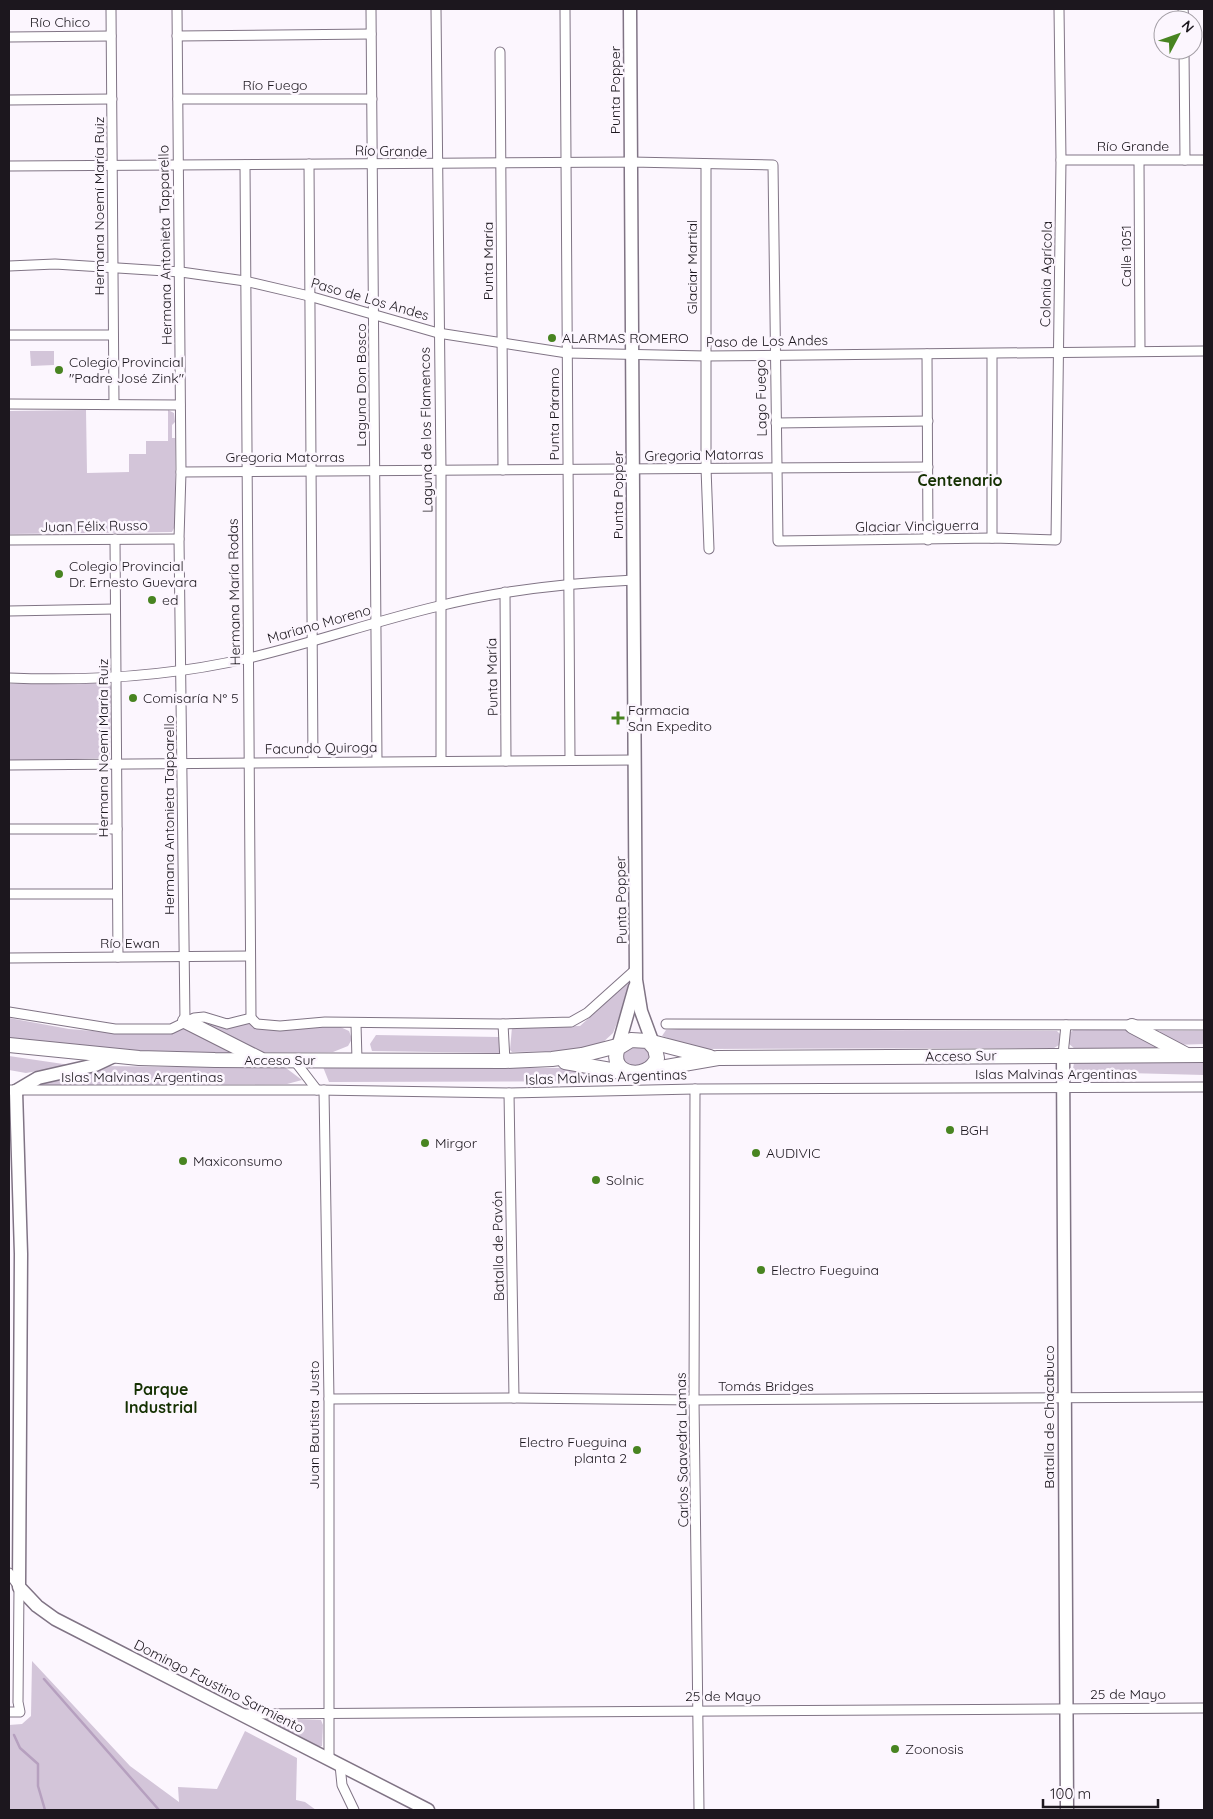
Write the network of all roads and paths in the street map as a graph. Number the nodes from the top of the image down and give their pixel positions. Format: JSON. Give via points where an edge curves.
{"nodes":[{"id":1,"x":111,"y":9,"type":"edge"},
{"id":2,"x":177,"y":9,"type":"edge"},
{"id":3,"x":371,"y":9,"type":"edge"},
{"id":4,"x":436,"y":9,"type":"edge"},
{"id":5,"x":564,"y":9,"type":"edge"},
{"id":6,"x":630,"y":9,"type":"edge"},
{"id":7,"x":1059,"y":9,"type":"edge"},
{"id":8,"x":371,"y":34,"type":"junction"},
{"id":9,"x":9,"y":36,"type":"edge"},
{"id":10,"x":111,"y":36,"type":"junction"},
{"id":11,"x":178,"y":36,"type":"junction"},
{"id":12,"x":500,"y":52,"type":"dead end"},
{"id":13,"x":1184,"y":60,"type":"edge"},
{"id":14,"x":372,"y":98,"type":"junction"},
{"id":15,"x":112,"y":99,"type":"junction"},
{"id":16,"x":9,"y":100,"type":"edge"},
{"id":17,"x":178,"y":100,"type":"junction"},
{"id":18,"x":1061,"y":160,"type":"junction"},
{"id":19,"x":1185,"y":160,"type":"junction"},
{"id":20,"x":1204,"y":160,"type":"edge"},
{"id":21,"x":1139,"y":161,"type":"junction"},
{"id":22,"x":631,"y":162,"type":"junction"},
{"id":23,"x":566,"y":163,"type":"junction"},
{"id":24,"x":309,"y":164,"type":"junction"},
{"id":25,"x":372,"y":164,"type":"junction"},
{"id":26,"x":501,"y":164,"type":"junction"},
{"id":27,"x":706,"y":164,"type":"junction"},
{"id":28,"x":245,"y":165,"type":"junction"},
{"id":29,"x":437,"y":165,"type":"junction"},
{"id":30,"x":774,"y":165,"type":"joint"},
{"id":31,"x":9,"y":166,"type":"edge"},
{"id":32,"x":112,"y":166,"type":"junction"},
{"id":33,"x":178,"y":166,"type":"junction"},
{"id":34,"x":9,"y":266,"type":"edge"},
{"id":35,"x":113,"y":268,"type":"junction"},
{"id":36,"x":180,"y":272,"type":"junction"},
{"id":37,"x":245,"y":281,"type":"junction"},
{"id":38,"x":309,"y":296,"type":"junction"},
{"id":39,"x":374,"y":314,"type":"junction"},
{"id":40,"x":438,"y":333,"type":"junction"},
{"id":41,"x":9,"y":335,"type":"edge"},
{"id":42,"x":113,"y":335,"type":"junction"},
{"id":43,"x":502,"y":344,"type":"junction"},
{"id":44,"x":1140,"y":350,"type":"junction"},
{"id":45,"x":1204,"y":351,"type":"edge"},
{"id":46,"x":567,"y":353,"type":"junction"},
{"id":47,"x":774,"y":354,"type":"junction"},
{"id":48,"x":927,"y":354,"type":"junction"},
{"id":49,"x":992,"y":354,"type":"junction"},
{"id":50,"x":1058,"y":354,"type":"junction"},
{"id":51,"x":633,"y":356,"type":"junction"},
{"id":52,"x":706,"y":356,"type":"junction"},
{"id":53,"x":9,"y":404,"type":"edge"},
{"id":54,"x":114,"y":404,"type":"junction"},
{"id":55,"x":180,"y":405,"type":"junction"},
{"id":56,"x":928,"y":421,"type":"junction"},
{"id":57,"x":776,"y":423,"type":"junction"},
{"id":58,"x":928,"y":467,"type":"junction"},
{"id":59,"x":706,"y":468,"type":"junction"},
{"id":60,"x":776,"y":468,"type":"junction"},
{"id":61,"x":633,"y":469,"type":"junction"},
{"id":62,"x":503,"y":470,"type":"junction"},
{"id":63,"x":568,"y":470,"type":"junction"},
{"id":64,"x":246,"y":471,"type":"junction"},
{"id":65,"x":311,"y":471,"type":"junction"},
{"id":66,"x":375,"y":471,"type":"junction"},
{"id":67,"x":441,"y":471,"type":"junction"},
{"id":68,"x":182,"y":472,"type":"junction"},
{"id":69,"x":992,"y":538,"type":"junction"},
{"id":70,"x":115,"y":539,"type":"junction"},
{"id":71,"x":179,"y":539,"type":"junction"},
{"id":72,"x":9,"y":540,"type":"edge"},
{"id":73,"x":928,"y":540,"type":"junction"},
{"id":74,"x":1056,"y":540,"type":"joint"},
{"id":75,"x":778,"y":541,"type":"joint"},
{"id":76,"x":709,"y":549,"type":"dead end"},
{"id":77,"x":634,"y":580,"type":"junction"},
{"id":78,"x":568,"y":583,"type":"junction"},
{"id":79,"x":505,"y":592,"type":"junction"},
{"id":80,"x":441,"y":605,"type":"junction"},
{"id":81,"x":115,"y":609,"type":"junction"},
{"id":82,"x":9,"y":611,"type":"edge"},
{"id":83,"x":376,"y":622,"type":"junction"},
{"id":84,"x":312,"y":641,"type":"junction"},
{"id":85,"x":248,"y":658,"type":"junction"},
{"id":86,"x":182,"y":669,"type":"junction"},
{"id":87,"x":116,"y":676,"type":"junction"},
{"id":88,"x":9,"y":678,"type":"edge"},
{"id":89,"x":570,"y":759,"type":"junction"},
{"id":90,"x":441,"y":760,"type":"junction"},
{"id":91,"x":634,"y":760,"type":"junction"},
{"id":92,"x":377,"y":761,"type":"junction"},
{"id":93,"x":506,"y":761,"type":"junction"},
{"id":94,"x":313,"y":762,"type":"junction"},
{"id":95,"x":249,"y":763,"type":"junction"},
{"id":96,"x":116,"y":764,"type":"junction"},
{"id":97,"x":9,"y":765,"type":"edge"},
{"id":98,"x":182,"y":765,"type":"junction"},
{"id":99,"x":9,"y":829,"type":"edge"},
{"id":100,"x":117,"y":829,"type":"junction"},
{"id":101,"x":9,"y":894,"type":"edge"},
{"id":102,"x":118,"y":894,"type":"junction"},
{"id":103,"x":184,"y":956,"type":"junction"},
{"id":104,"x":250,"y":956,"type":"junction"},
{"id":105,"x":118,"y":957,"type":"junction"},
{"id":106,"x":9,"y":958,"type":"edge"},
{"id":107,"x":636,"y":975,"type":"junction"},
{"id":108,"x":640,"y":1010,"type":"junction"},
{"id":109,"x":9,"y":1012,"type":"edge"},
{"id":110,"x":251,"y":1018,"type":"junction"},
{"id":111,"x":185,"y":1021,"type":"junction"},
{"id":112,"x":356,"y":1024,"type":"junction"},
{"id":113,"x":503,"y":1024,"type":"junction"},
{"id":114,"x":666,"y":1024,"type":"dead end"},
{"id":115,"x":1066,"y":1025,"type":"junction"},
{"id":116,"x":1204,"y":1025,"type":"edge"},
{"id":117,"x":1132,"y":1026,"type":"junction"},
{"id":118,"x":652,"y":1044,"type":"junction"},
{"id":119,"x":9,"y":1045,"type":"edge"},
{"id":120,"x":618,"y":1048,"type":"junction"},
{"id":121,"x":693,"y":1053,"type":"junction"},
{"id":122,"x":1063,"y":1055,"type":"junction"},
{"id":123,"x":1204,"y":1055,"type":"edge"},
{"id":124,"x":1188,"y":1056,"type":"junction"},
{"id":125,"x":112,"y":1057,"type":"junction"},
{"id":126,"x":718,"y":1058,"type":"junction"},
{"id":127,"x":552,"y":1059,"type":"junction"},
{"id":128,"x":263,"y":1060,"type":"junction"},
{"id":129,"x":294,"y":1060,"type":"junction"},
{"id":130,"x":357,"y":1060,"type":"junction"},
{"id":131,"x":505,"y":1060,"type":"junction"},
{"id":132,"x":649,"y":1070,"type":"junction"},
{"id":133,"x":629,"y":1073,"type":"junction"},
{"id":134,"x":1062,"y":1087,"type":"junction"},
{"id":135,"x":1204,"y":1087,"type":"edge"},
{"id":136,"x":695,"y":1088,"type":"junction"},
{"id":137,"x":11,"y":1089,"type":"edge"},
{"id":138,"x":321,"y":1090,"type":"junction"},
{"id":139,"x":509,"y":1093,"type":"junction"},
{"id":140,"x":1204,"y":1396,"type":"edge"},
{"id":141,"x":1063,"y":1397,"type":"junction"},
{"id":142,"x":514,"y":1398,"type":"junction"},
{"id":143,"x":328,"y":1399,"type":"junction"},
{"id":144,"x":694,"y":1400,"type":"junction"},
{"id":145,"x":9,"y":1573,"type":"edge"},
{"id":146,"x":19,"y":1587,"type":"junction"},
{"id":147,"x":1204,"y":1708,"type":"edge"},
{"id":148,"x":1067,"y":1709,"type":"junction"},
{"id":149,"x":699,"y":1710,"type":"junction"},
{"id":150,"x":9,"y":1712,"type":"edge"},
{"id":151,"x":328,"y":1712,"type":"junction"},
{"id":152,"x":242,"y":1714,"type":"junction"},
{"id":153,"x":335,"y":1762,"type":"junction"},
{"id":154,"x":354,"y":1810,"type":"edge"},
{"id":155,"x":428,"y":1810,"type":"edge"},
{"id":156,"x":699,"y":1810,"type":"edge"},
{"id":157,"x":1067,"y":1810,"type":"edge"}],
"edges":[{"from":1,"to":10,"type":"street","name":"Hermana Noemí María Ruiz"},
{"from":2,"to":11,"type":"street","name":"Hermana Antonieta Tapparello"},
{"from":3,"to":8,"type":"street","name":"Laguna Don Bosco"},
{"from":4,"to":29,"type":"street","name":"Laguna de los Flamencos"},
{"from":5,"to":23,"type":"street","name":"Punta Páramo"},
{"from":6,"to":22,"type":"street","name":"Punta Popper"},
{"from":7,"to":18,"type":"street","name":"Colonia Agrícola"},
{"from":8,"to":11,"type":"street"},
{"from":8,"to":14,"type":"street","name":"Laguna Don Bosco"},
{"from":9,"to":10,"type":"street","name":"Río Chico"},
{"from":10,"to":15,"type":"street","name":"Hermana Noemí María Ruiz"},
{"from":11,"to":17,"type":"street","name":"Hermana Antonieta Tapparello"},
{"from":12,"to":26,"type":"street","name":"Punta María"},
{"from":13,"to":19,"type":"street"},
{"from":14,"to":17,"type":"street","name":"Río Fuego"},
{"from":14,"to":25,"type":"street","name":"Laguna Don Bosco"},
{"from":15,"to":16,"type":"street"},
{"from":15,"to":32,"type":"street","name":"Hermana Noemí María Ruiz"},
{"from":17,"to":33,"type":"street","name":"Hermana Antonieta Tapparello"},
{"from":18,"to":21,"type":"street","name":"Río Grande"},
{"from":18,"to":50,"type":"street","name":"Colonia Agrícola"},
{"from":19,"to":20,"type":"street","name":"Río Grande"},
{"from":19,"to":21,"type":"street","name":"Río Grande"},
{"from":21,"to":44,"type":"street","name":"Calle 1051"},
{"from":22,"to":23,"type":"street","name":"Río Grande"},
{"from":22,"to":27,"type":"street","name":"Río Grande"},
{"from":22,"to":51,"type":"street","name":"Punta Popper"},
{"from":23,"to":26,"type":"street","name":"Río Grande"},
{"from":23,"to":46,"type":"street","name":"Punta Páramo"},
{"from":24,"to":25,"type":"street","name":"Río Grande"},
{"from":24,"to":28,"type":"street","name":"Río Grande"},
{"from":24,"to":38,"type":"street"},
{"from":25,"to":29,"type":"street","name":"Río Grande"},
{"from":25,"to":39,"type":"street","name":"Laguna Don Bosco"},
{"from":26,"to":29,"type":"street","name":"Río Grande"},
{"from":26,"to":43,"type":"street","name":"Punta María"},
{"from":27,"to":30,"type":"street","name":"Río Grande"},
{"from":27,"to":52,"type":"street","name":"Glaciar Martial"},
{"from":28,"to":33,"type":"street","name":"Río Grande"},
{"from":28,"to":37,"type":"street","name":"Hermana María Rodas"},
{"from":29,"to":40,"type":"street","name":"Laguna de los Flamencos"},
{"from":30,"to":47,"type":"street","name":"Lago Fuego"},
{"from":31,"to":32,"type":"street","name":"Río Grande"},
{"from":32,"to":33,"type":"street","name":"Río Grande"},
{"from":32,"to":35,"type":"street","name":"Hermana Noemí María Ruiz"},
{"from":33,"to":36,"type":"street","name":"Hermana Antonieta Tapparello"},
{"from":34,"to":35,"type":"street","name":"Paso de Los Andes","via":[[55,264]]},
{"from":35,"to":36,"type":"street","name":"Paso de Los Andes"},
{"from":35,"to":42,"type":"street","name":"Hermana Noemí María Ruiz"},
{"from":36,"to":37,"type":"street","name":"Paso de Los Andes"},
{"from":36,"to":55,"type":"street","name":"Hermana Antonieta Tapparello"},
{"from":37,"to":38,"type":"street","name":"Paso de Los Andes"},
{"from":37,"to":64,"type":"street","name":"Hermana María Rodas"},
{"from":38,"to":39,"type":"street","name":"Paso de Los Andes"},
{"from":38,"to":65,"type":"street"},
{"from":39,"to":40,"type":"street","name":"Paso de Los Andes"},
{"from":39,"to":66,"type":"street","name":"Laguna Don Bosco"},
{"from":40,"to":43,"type":"street","name":"Paso de Los Andes"},
{"from":40,"to":67,"type":"street","name":"Laguna de los Flamencos"},
{"from":41,"to":42,"type":"street"},
{"from":42,"to":54,"type":"street","name":"Hermana Noemí María Ruiz"},
{"from":43,"to":46,"type":"street","name":"Paso de Los Andes"},
{"from":43,"to":62,"type":"street","name":"Punta María"},
{"from":44,"to":45,"type":"street","name":"Paso de Los Andes"},
{"from":44,"to":50,"type":"street","name":"Paso de Los Andes"},
{"from":46,"to":51,"type":"street","name":"Paso de Los Andes"},
{"from":46,"to":63,"type":"street","name":"Punta Páramo"},
{"from":47,"to":48,"type":"street","name":"Paso de Los Andes"},
{"from":47,"to":52,"type":"street","name":"Paso de Los Andes"},
{"from":47,"to":57,"type":"street","name":"Lago Fuego"},
{"from":48,"to":49,"type":"street","name":"Paso de Los Andes"},
{"from":48,"to":56,"type":"street"},
{"from":49,"to":50,"type":"street","name":"Paso de Los Andes"},
{"from":49,"to":69,"type":"street"},
{"from":50,"to":74,"type":"street","name":"Colonia Agrícola"},
{"from":51,"to":52,"type":"street","name":"Paso de Los Andes"},
{"from":51,"to":61,"type":"street","name":"Punta Popper"},
{"from":52,"to":59,"type":"street","name":"Glaciar Martial"},
{"from":53,"to":54,"type":"street"},
{"from":54,"to":55,"type":"street"},
{"from":55,"to":68,"type":"street","name":"Hermana Antonieta Tapparello"},
{"from":56,"to":57,"type":"street"},
{"from":56,"to":58,"type":"street"},
{"from":57,"to":60,"type":"street","name":"Lago Fuego"},
{"from":58,"to":60,"type":"street","name":"Gregoria Matorras"},
{"from":58,"to":73,"type":"street"},
{"from":59,"to":60,"type":"street","name":"Gregoria Matorras"},
{"from":59,"to":61,"type":"street","name":"Gregoria Matorras"},
{"from":59,"to":76,"type":"street","name":"Glaciar Martial"},
{"from":60,"to":75,"type":"street","name":"Lago Fuego"},
{"from":61,"to":63,"type":"street","name":"Gregoria Matorras"},
{"from":61,"to":77,"type":"street","name":"Punta Popper"},
{"from":62,"to":63,"type":"street","name":"Gregoria Matorras"},
{"from":62,"to":67,"type":"street","name":"Gregoria Matorras"},
{"from":63,"to":78,"type":"street","name":"Punta Páramo"},
{"from":64,"to":65,"type":"street","name":"Gregoria Matorras"},
{"from":64,"to":68,"type":"street","name":"Gregoria Matorras"},
{"from":64,"to":85,"type":"street","name":"Hermana María Rodas"},
{"from":65,"to":66,"type":"street","name":"Gregoria Matorras"},
{"from":65,"to":84,"type":"street"},
{"from":66,"to":67,"type":"street","name":"Gregoria Matorras"},
{"from":66,"to":83,"type":"street","name":"Laguna Don Bosco"},
{"from":67,"to":80,"type":"street","name":"Laguna de los Flamencos"},
{"from":68,"to":71,"type":"street","name":"Hermana Antonieta Tapparello"},
{"from":69,"to":73,"type":"street","name":"Glaciar Vinciguerra"},
{"from":69,"to":74,"type":"street","name":"Glaciar Vinciguerra"},
{"from":70,"to":71,"type":"street","name":"Juan Félix Russo"},
{"from":70,"to":72,"type":"street","name":"Juan Félix Russo"},
{"from":70,"to":81,"type":"street","name":"Hermana Noemí María Ruiz"},
{"from":71,"to":86,"type":"street","name":"Hermana Antonieta Tapparello"},
{"from":73,"to":75,"type":"street","name":"Glaciar Vinciguerra"},
{"from":77,"to":78,"type":"street","name":"Mariano Moreno"},
{"from":77,"to":91,"type":"street","name":"Punta Popper"},
{"from":78,"to":79,"type":"street","name":"Mariano Moreno"},
{"from":78,"to":89,"type":"street","name":"Punta Páramo"},
{"from":79,"to":80,"type":"street","name":"Mariano Moreno"},
{"from":79,"to":93,"type":"street","name":"Punta María"},
{"from":80,"to":83,"type":"street","name":"Mariano Moreno"},
{"from":80,"to":90,"type":"street","name":"Laguna de los Flamencos"},
{"from":81,"to":82,"type":"street"},
{"from":81,"to":87,"type":"street","name":"Hermana Noemí María Ruiz"},
{"from":83,"to":84,"type":"street","name":"Mariano Moreno"},
{"from":83,"to":92,"type":"street","name":"Laguna Don Bosco"},
{"from":84,"to":85,"type":"street","name":"Mariano Moreno"},
{"from":84,"to":94,"type":"street"},
{"from":85,"to":86,"type":"street","name":"Mariano Moreno"},
{"from":85,"to":95,"type":"street","name":"Hermana María Rodas"},
{"from":86,"to":87,"type":"street","name":"Mariano Moreno"},
{"from":86,"to":98,"type":"street","name":"Hermana Antonieta Tapparello"},
{"from":87,"to":88,"type":"street","name":"Mariano Moreno","via":[[49,680]]},
{"from":87,"to":96,"type":"street","name":"Hermana Noemí María Ruiz"},
{"from":89,"to":91,"type":"street","name":"Facundo Quiroga"},
{"from":89,"to":93,"type":"street","name":"Facundo Quiroga"},
{"from":90,"to":92,"type":"street","name":"Facundo Quiroga"},
{"from":90,"to":93,"type":"street","name":"Facundo Quiroga"},
{"from":91,"to":107,"type":"street","name":"Punta Popper"},
{"from":92,"to":94,"type":"street","name":"Facundo Quiroga"},
{"from":94,"to":95,"type":"street","name":"Facundo Quiroga"},
{"from":95,"to":98,"type":"street","name":"Facundo Quiroga"},
{"from":95,"to":104,"type":"street","name":"Hermana María Rodas"},
{"from":96,"to":97,"type":"street","name":"Facundo Quiroga"},
{"from":96,"to":98,"type":"street","name":"Facundo Quiroga"},
{"from":96,"to":100,"type":"street","name":"Hermana Noemí María Ruiz"},
{"from":98,"to":103,"type":"street","name":"Hermana Antonieta Tapparello"},
{"from":99,"to":100,"type":"street"},
{"from":100,"to":102,"type":"street","name":"Hermana Noemí María Ruiz"},
{"from":101,"to":102,"type":"street"},
{"from":102,"to":105,"type":"street","name":"Hermana Noemí María Ruiz"},
{"from":103,"to":104,"type":"street","name":"Río Ewan"},
{"from":103,"to":105,"type":"street","name":"Río Ewan"},
{"from":103,"to":111,"type":"street","name":"Hermana Antonieta Tapparello"},
{"from":104,"to":110,"type":"street","name":"Hermana María Rodas"},
{"from":105,"to":106,"type":"street","name":"Río Ewan"},
{"from":107,"to":108,"type":"street","name":"Punta Popper"},
{"from":107,"to":113,"type":"street","via":[[571,1022]]},
{"from":107,"to":120,"type":"street","name":"Punta Popper"},
{"from":108,"to":118,"type":"street","name":"Punta Popper"},
{"from":108,"to":121,"type":"street","via":[[661,1037]]},
{"from":109,"to":111,"type":"street","via":[[115,1029],[171,1029]]},
{"from":110,"to":111,"type":"street","via":[[232,1024],[204,1018]]},
{"from":110,"to":112,"type":"street","via":[[265,1026],[325,1022]]},
{"from":111,"to":128,"type":"main road"},
{"from":112,"to":113,"type":"street"},
{"from":112,"to":130,"type":"street"},
{"from":113,"to":131,"type":"street"},
{"from":114,"to":115,"type":"street"},
{"from":115,"to":117,"type":"street"},
{"from":115,"to":122,"type":"street","name":"Batalla de Chacabuco"},
{"from":116,"to":117,"type":"street"},
{"from":117,"to":124,"type":"main road"},
{"from":118,"to":120,"type":"main road","via":[[631,1040]]},
{"from":118,"to":121,"type":"main road","name":"Acceso Sur"},
{"from":118,"to":132,"type":"main road","via":[[657,1058]]},
{"from":119,"to":125,"type":"main road","name":"Acceso Sur"},
{"from":120,"to":127,"type":"main road","name":"Acceso Sur"},
{"from":120,"to":133,"type":"main road","via":[[618,1065]]},
{"from":121,"to":126,"type":"main road","name":"Acceso Sur"},
{"from":122,"to":124,"type":"main road","name":"Acceso Sur"},
{"from":122,"to":126,"type":"main road","name":"Acceso Sur"},
{"from":122,"to":134,"type":"street","name":"Batalla de Chacabuco"},
{"from":123,"to":124,"type":"main road","name":"Acceso Sur"},
{"from":125,"to":128,"type":"main road","name":"Acceso Sur"},
{"from":125,"to":137,"type":"street","via":[[95,1066],[38,1078]]},
{"from":126,"to":132,"type":"main road","name":"Acceso Sur"},
{"from":127,"to":131,"type":"main road","name":"Acceso Sur"},
{"from":127,"to":133,"type":"main road","name":"Acceso Sur"},
{"from":128,"to":129,"type":"main road","name":"Acceso Sur"},
{"from":129,"to":130,"type":"main road","name":"Acceso Sur"},
{"from":129,"to":138,"type":"street"},
{"from":130,"to":131,"type":"main road","name":"Acceso Sur"},
{"from":132,"to":133,"type":"main road"},
{"from":134,"to":135,"type":"street","name":"Islas Malvinas Argentinas"},
{"from":134,"to":136,"type":"street","name":"Islas Malvinas Argentinas"},
{"from":134,"to":141,"type":"street","name":"Batalla de Chacabuco"},
{"from":136,"to":139,"type":"street","name":"Islas Malvinas Argentinas"},
{"from":136,"to":144,"type":"street","name":"Carlos Saavedra Lamas"},
{"from":137,"to":138,"type":"street","name":"Islas Malvinas Argentinas"},
{"from":137,"to":146,"type":"street","via":[[21,1254]]},
{"from":138,"to":139,"type":"street","name":"Islas Malvinas Argentinas"},
{"from":138,"to":143,"type":"street","name":"Juan Bautista Justo"},
{"from":139,"to":142,"type":"street","name":"Batalla de Pavón"},
{"from":140,"to":141,"type":"street","name":"Tomás Bridges"},
{"from":141,"to":144,"type":"street","name":"Tomás Bridges"},
{"from":141,"to":148,"type":"street","name":"Batalla de Chacabuco"},
{"from":142,"to":143,"type":"street","name":"Tomás Bridges"},
{"from":142,"to":144,"type":"street","name":"Tomás Bridges"},
{"from":143,"to":151,"type":"street","name":"Juan Bautista Justo"},
{"from":144,"to":149,"type":"street","name":"Carlos Saavedra Lamas"},
{"from":145,"to":146,"type":"street","name":"Domingo Faustino Sarmiento"},
{"from":146,"to":150,"type":"street","via":[[20,1712]]},
{"from":146,"to":152,"type":"street","name":"Domingo Faustino Sarmiento","via":[[55,1619]]},
{"from":147,"to":148,"type":"street","name":"25 de Mayo"},
{"from":148,"to":149,"type":"street","name":"25 de Mayo"},
{"from":148,"to":157,"type":"street","name":"Batalla de Chacabuco"},
{"from":149,"to":151,"type":"street","name":"25 de Mayo"},
{"from":149,"to":156,"type":"street","name":"Carlos Saavedra Lamas"},
{"from":151,"to":152,"type":"street","name":"25 de Mayo"},
{"from":151,"to":153,"type":"street","name":"Juan Bautista Justo"},
{"from":152,"to":153,"type":"street","name":"Domingo Faustino Sarmiento"},
{"from":153,"to":154,"type":"street","name":"Juan Bautista Justo"},
{"from":153,"to":155,"type":"street","name":"Domingo Faustino Sarmiento"}]}
